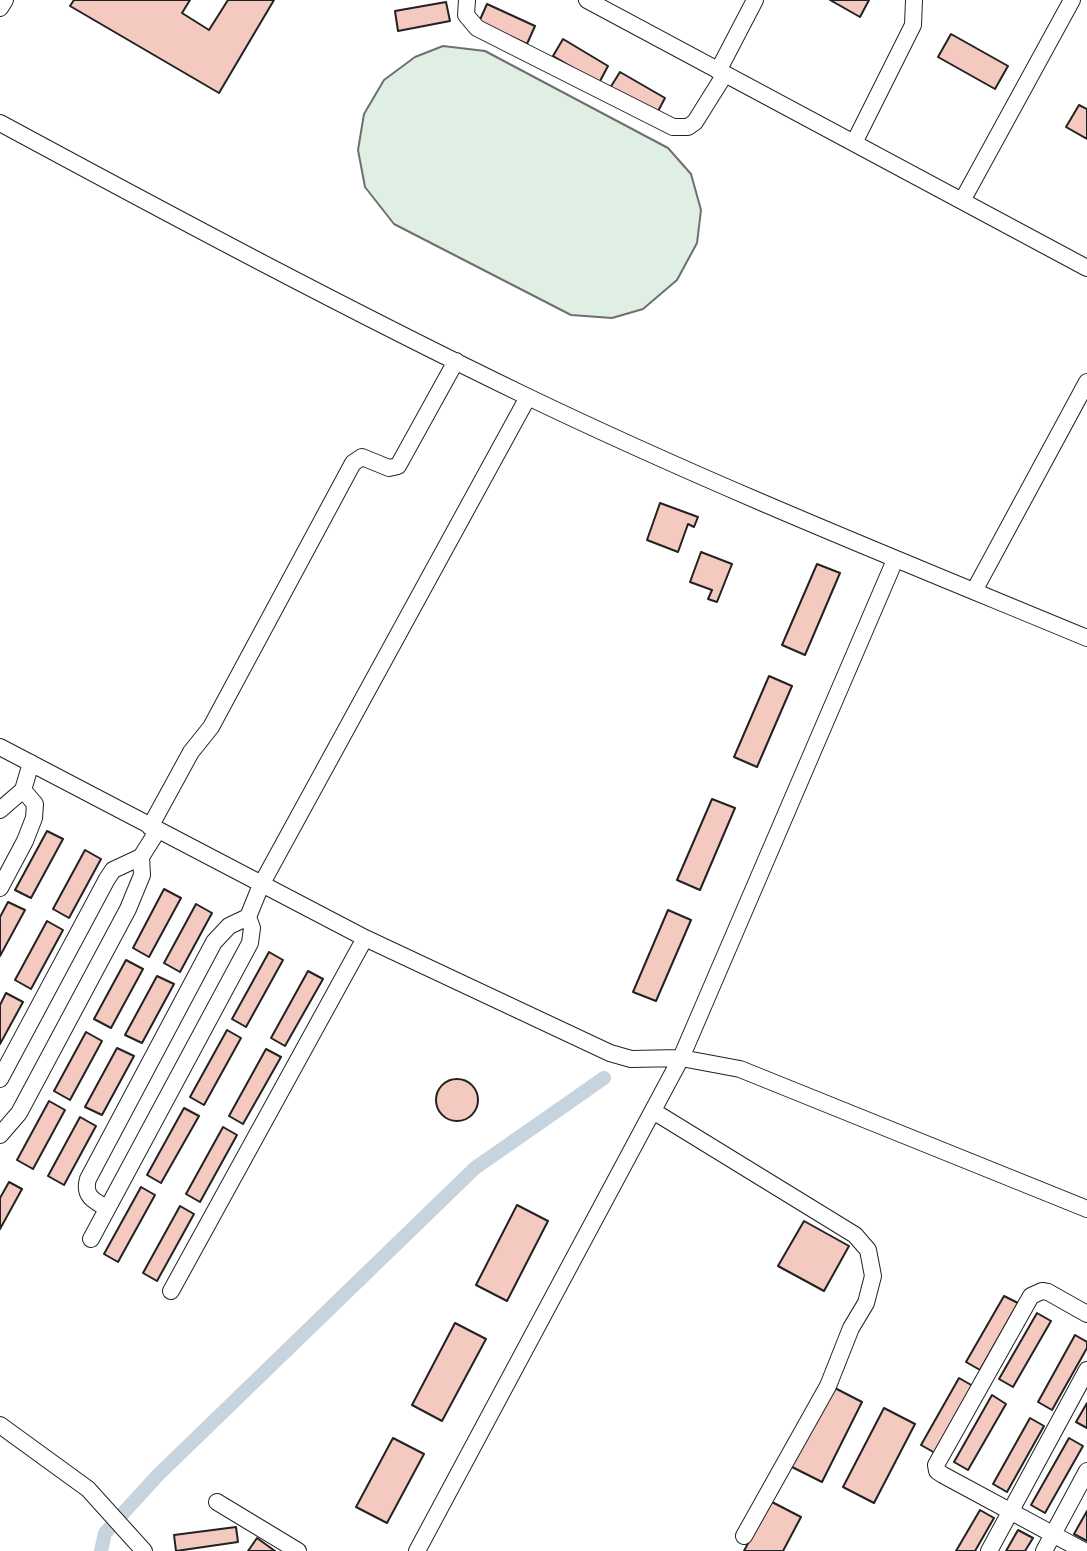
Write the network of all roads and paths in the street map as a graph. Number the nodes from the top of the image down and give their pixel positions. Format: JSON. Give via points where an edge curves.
{"nodes":[{"id":1,"x":5,"y":0,"type":"edge"},
{"id":2,"x":467,"y":0,"type":"edge"},
{"id":3,"x":587,"y":0,"type":"edge"},
{"id":4,"x":755,"y":0,"type":"edge"},
{"id":5,"x":914,"y":0,"type":"edge"},
{"id":6,"x":1072,"y":0,"type":"edge"},
{"id":7,"x":0,"y":8,"type":"edge"},
{"id":8,"x":721,"y":72,"type":"junction"},
{"id":9,"x":0,"y":123,"type":"edge"},
{"id":10,"x":854,"y":143,"type":"junction"},
{"id":11,"x":962,"y":201,"type":"junction"},
{"id":12,"x":1087,"y":268,"type":"edge"},
{"id":13,"x":456,"y":361,"type":"junction"},
{"id":14,"x":1087,"y":382,"type":"edge"},
{"id":15,"x":528,"y":397,"type":"junction"},
{"id":16,"x":895,"y":560,"type":"junction"},
{"id":17,"x":974,"y":591,"type":"junction"},
{"id":18,"x":1087,"y":638,"type":"edge"},
{"id":19,"x":0,"y":747,"type":"edge"},
{"id":20,"x":31,"y":763,"type":"junction"},
{"id":21,"x":23,"y":790,"type":"junction"},
{"id":22,"x":0,"y":810,"type":"edge"},
{"id":23,"x":154,"y":828,"type":"junction"},
{"id":24,"x":141,"y":857,"type":"junction"},
{"id":25,"x":261,"y":885,"type":"junction"},
{"id":26,"x":0,"y":888,"type":"edge"},
{"id":27,"x":248,"y":917,"type":"junction"},
{"id":28,"x":365,"y":938,"type":"junction"},
{"id":29,"x":681,"y":1058,"type":"junction"},
{"id":30,"x":0,"y":1079,"type":"edge"},
{"id":31,"x":653,"y":1111,"type":"junction"},
{"id":32,"x":0,"y":1135,"type":"edge"},
{"id":33,"x":107,"y":1208,"type":"junction"},
{"id":34,"x":1087,"y":1209,"type":"edge"},
{"id":35,"x":91,"y":1239,"type":"dead end"},
{"id":36,"x":171,"y":1292,"type":"dead end"},
{"id":37,"x":1087,"y":1314,"type":"edge"},
{"id":38,"x":1087,"y":1370,"type":"edge"},
{"id":39,"x":0,"y":1425,"type":"edge"},
{"id":40,"x":1087,"y":1471,"type":"edge"},
{"id":41,"x":218,"y":1502,"type":"dead end"},
{"id":42,"x":1011,"y":1511,"type":"junction"},
{"id":43,"x":1054,"y":1534,"type":"junction"},
{"id":44,"x":744,"y":1536,"type":"dead end"},
{"id":45,"x":144,"y":1551,"type":"edge"},
{"id":46,"x":298,"y":1551,"type":"edge"},
{"id":47,"x":417,"y":1551,"type":"edge"},
{"id":48,"x":989,"y":1551,"type":"edge"},
{"id":49,"x":1044,"y":1551,"type":"edge"},
{"id":50,"x":1084,"y":1551,"type":"edge"}],
"edges":[{"from":1,"to":7,"type":"street"},
{"from":2,"to":8,"type":"street","via":[[466,15],[477,28],[673,127],[695,122]]},
{"from":3,"to":8,"type":"street"},
{"from":4,"to":8,"type":"street"},
{"from":5,"to":10,"type":"street","via":[[913,25]]},
{"from":6,"to":11,"type":"street"},
{"from":8,"to":10,"type":"street"},
{"from":9,"to":13,"type":"street","via":[[230,248]]},
{"from":10,"to":11,"type":"street"},
{"from":11,"to":12,"type":"street"},
{"from":13,"to":15,"type":"street"},
{"from":13,"to":23,"type":"street","via":[[398,466],[389,468],[362,457],[353,463],[211,727],[191,752]]},
{"from":14,"to":17,"type":"street"},
{"from":15,"to":16,"type":"street"},
{"from":15,"to":25,"type":"street"},
{"from":16,"to":17,"type":"street"},
{"from":16,"to":29,"type":"street"},
{"from":17,"to":18,"type":"street"},
{"from":19,"to":20,"type":"street"},
{"from":20,"to":21,"type":"street"},
{"from":20,"to":23,"type":"street"},
{"from":21,"to":22,"type":"street"},
{"from":21,"to":26,"type":"street","via":[[35,804],[34,818]]},
{"from":23,"to":24,"type":"street"},
{"from":23,"to":25,"type":"street"},
{"from":24,"to":30,"type":"street","via":[[113,870],[107,878]]},
{"from":24,"to":32,"type":"street","via":[[142,875],[128,909],[19,1113]]},
{"from":25,"to":27,"type":"street"},
{"from":25,"to":28,"type":"street"},
{"from":27,"to":33,"type":"street","via":[[250,943]]},
{"from":27,"to":33,"type":"street","via":[[229,926],[214,942],[88,1179],[88,1195]]},
{"from":28,"to":29,"type":"street","via":[[610,1053],[631,1059]]},
{"from":28,"to":36,"type":"street"},
{"from":29,"to":31,"type":"street"},
{"from":29,"to":34,"type":"street","via":[[740,1069]]},
{"from":31,"to":44,"type":"street","via":[[855,1235],[868,1250],[873,1276],[866,1303],[828,1386]]},
{"from":31,"to":47,"type":"street"},
{"from":33,"to":35,"type":"street"},
{"from":37,"to":42,"type":"street","via":[[1048,1292],[1031,1296],[936,1465],[943,1475]]},
{"from":38,"to":42,"type":"street"},
{"from":39,"to":45,"type":"street","via":[[88,1489]]},
{"from":40,"to":43,"type":"street"},
{"from":41,"to":46,"type":"street"},
{"from":42,"to":43,"type":"street"},
{"from":42,"to":48,"type":"street"},
{"from":43,"to":49,"type":"street"},
{"from":43,"to":50,"type":"street"}]}
